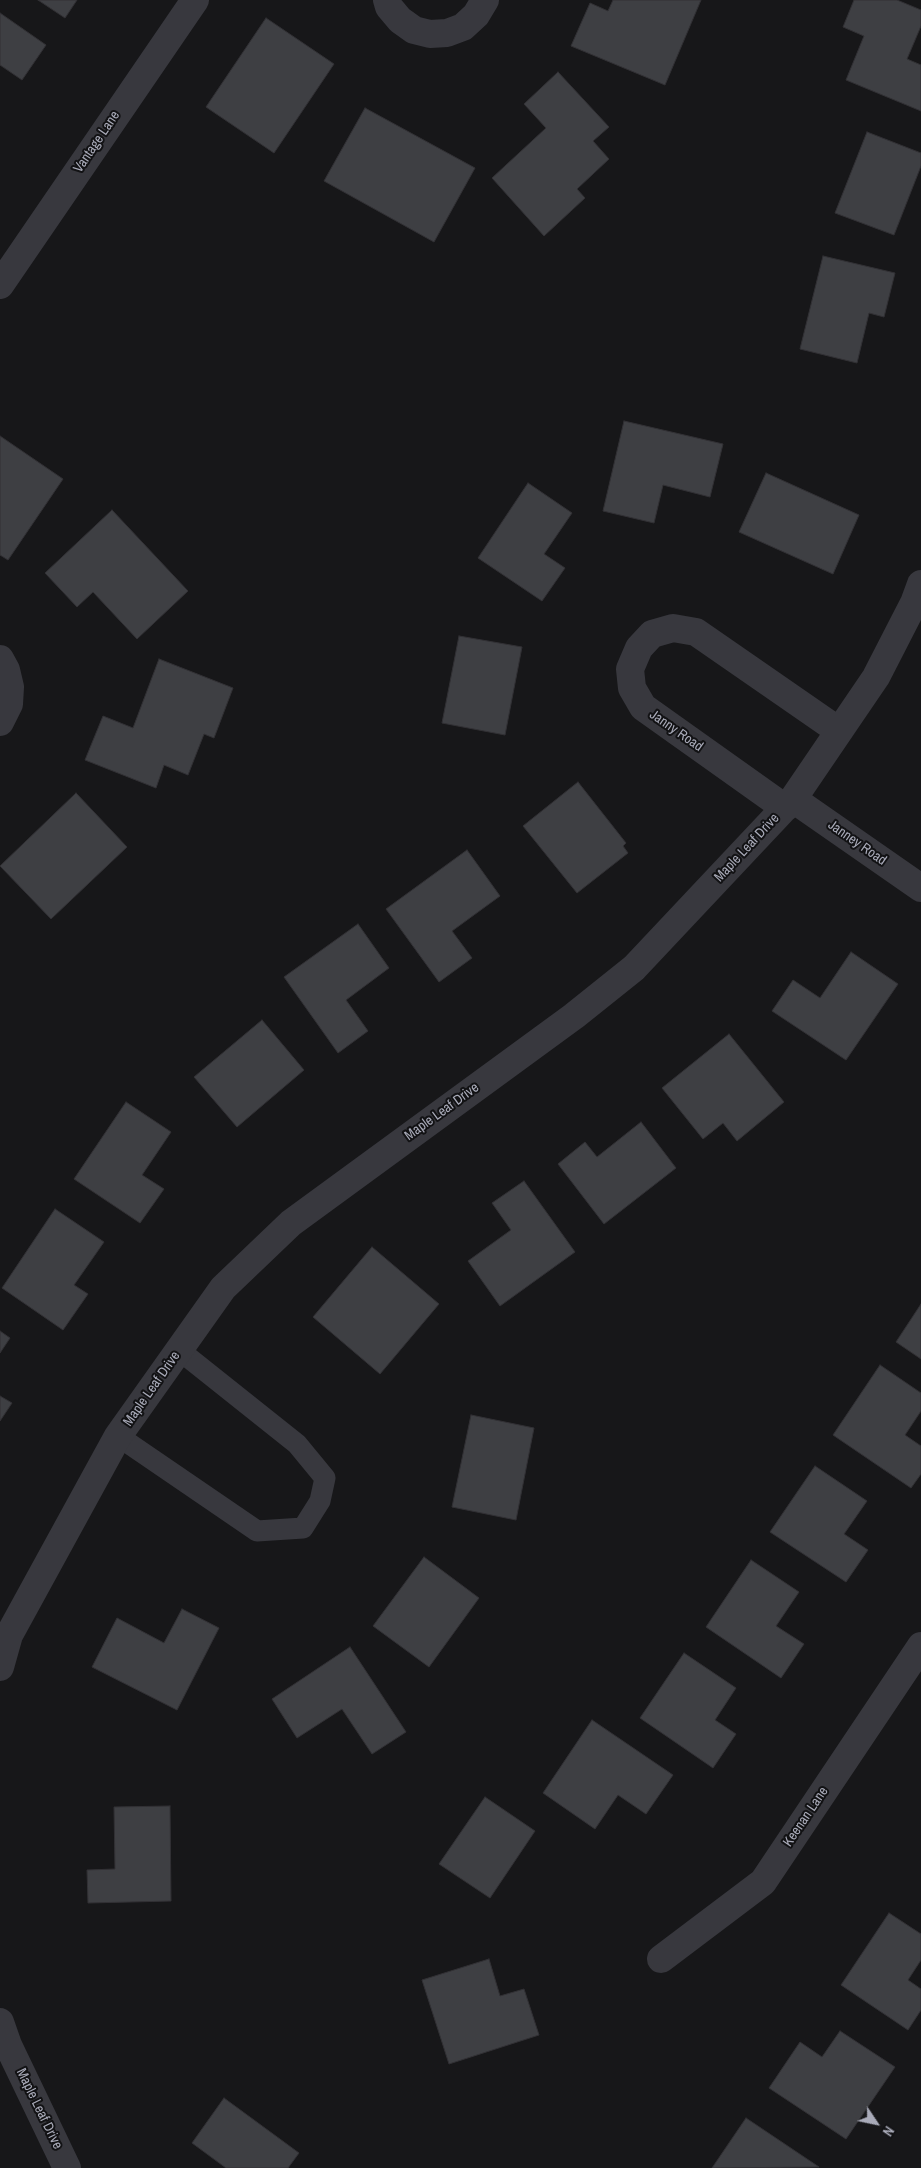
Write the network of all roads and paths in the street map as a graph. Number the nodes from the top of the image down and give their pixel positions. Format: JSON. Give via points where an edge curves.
{"nodes":[{"id":1,"x":195,"y":0,"type":"edge"},
{"id":2,"x":386,"y":0,"type":"edge"},
{"id":3,"x":485,"y":0,"type":"edge"},
{"id":4,"x":0,"y":285,"type":"edge"},
{"id":5,"x":921,"y":584,"type":"edge"},
{"id":6,"x":0,"y":659,"type":"edge"},
{"id":7,"x":0,"y":722,"type":"edge"},
{"id":8,"x":839,"y":731,"type":"junction"},
{"id":9,"x":789,"y":803,"type":"junction"},
{"id":10,"x":921,"y":888,"type":"edge"},
{"id":11,"x":179,"y":1350,"type":"junction"},
{"id":12,"x":118,"y":1436,"type":"junction"},
{"id":13,"x":921,"y":1646,"type":"edge"},
{"id":14,"x":0,"y":1667,"type":"edge"},
{"id":15,"x":661,"y":1959,"type":"dead end"},
{"id":16,"x":0,"y":2022,"type":"edge"},
{"id":17,"x":67,"y":2168,"type":"edge"}],
"edges":[{"from":1,"to":4,"type":"street","name":"Vantage Lane"},
{"from":2,"to":3,"type":"street","via":[[400,20],[414,30],[430,34],[447,33],[463,26],[476,15]]},
{"from":5,"to":8,"type":"street","name":"Maple Leaf Drive","via":[[876,677]]},
{"from":6,"to":7,"type":"street","via":[[10,687],[9,704]]},
{"from":8,"to":9,"type":"street","name":"Maple Leaf Drive"},
{"from":8,"to":9,"type":"street","name":"Janny Road","via":[[696,632],[673,628],[652,634],[639,648],[630,669],[632,688],[642,707]]},
{"from":9,"to":10,"type":"street","name":"Janney Road"},
{"from":9,"to":11,"type":"street","name":"Maple Leaf Drive","via":[[634,968],[574,1016],[292,1223],[223,1288]]},
{"from":11,"to":12,"type":"street","name":"Maple Leaf Drive"},
{"from":11,"to":12,"type":"lane","via":[[297,1444],[325,1478],[320,1501],[303,1528],[257,1531]]},
{"from":12,"to":14,"type":"street","name":"Maple Leaf Drive","via":[[8,1635]]},
{"from":13,"to":15,"type":"street","name":"Keenan Lane","via":[[763,1882]]},
{"from":16,"to":17,"type":"street","name":"Maple Leaf Drive"}]}
